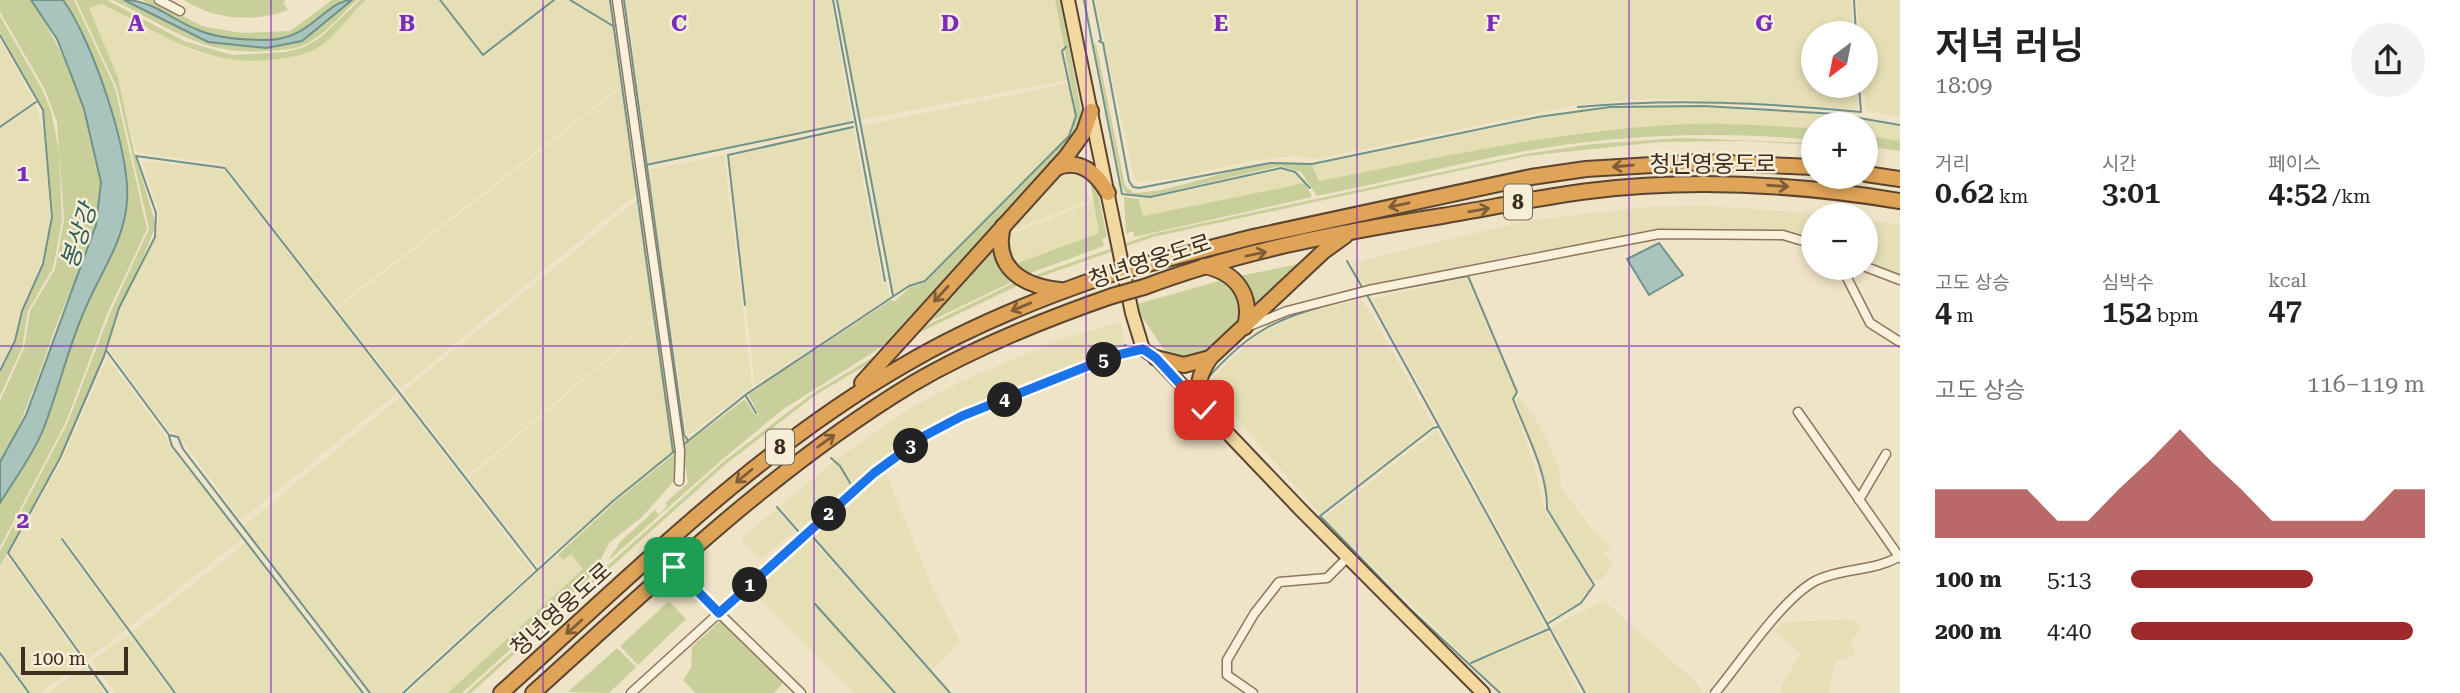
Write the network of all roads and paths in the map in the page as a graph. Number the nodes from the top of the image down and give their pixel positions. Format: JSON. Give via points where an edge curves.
{"nodes":[{"id":1,"x":159,"y":0,"type":"edge"},
{"id":2,"x":617,"y":0,"type":"edge"},
{"id":3,"x":1068,"y":0,"type":"edge"},
{"id":4,"x":180,"y":11,"type":"dead end"},
{"id":5,"x":1091,"y":111,"type":"junction"},
{"id":6,"x":1801,"y":166,"type":"edge"},
{"id":7,"x":1053,"y":170,"type":"junction"},
{"id":8,"x":1878,"y":176,"type":"edge"},
{"id":9,"x":1900,"y":179,"type":"edge"},
{"id":10,"x":1108,"y":193,"type":"junction"},
{"id":11,"x":1900,"y":201,"type":"edge"},
{"id":12,"x":1003,"y":225,"type":"junction"},
{"id":13,"x":1359,"y":229,"type":"junction"},
{"id":14,"x":1801,"y":241,"type":"edge"},
{"id":15,"x":1200,"y":265,"type":"junction"},
{"id":16,"x":1878,"y":272,"type":"edge"},
{"id":17,"x":1848,"y":280,"type":"edge"},
{"id":18,"x":1900,"y":280,"type":"edge"},
{"id":19,"x":1062,"y":291,"type":"junction"},
{"id":20,"x":1245,"y":327,"type":"junction"},
{"id":21,"x":1900,"y":342,"type":"edge"},
{"id":22,"x":1143,"y":349,"type":"junction"},
{"id":23,"x":1156,"y":358,"type":"junction"},
{"id":24,"x":1210,"y":358,"type":"junction"},
{"id":25,"x":1204,"y":410,"type":"junction"},
{"id":26,"x":1798,"y":412,"type":"dead end"},
{"id":27,"x":824,"y":416,"type":"junction"},
{"id":28,"x":1886,"y":454,"type":"dead end"},
{"id":29,"x":679,"y":481,"type":"dead end"},
{"id":30,"x":1858,"y":500,"type":"junction"},
{"id":31,"x":1348,"y":557,"type":"junction"},
{"id":32,"x":1900,"y":557,"type":"edge"},
{"id":33,"x":674,"y":567,"type":"junction"},
{"id":34,"x":719,"y":613,"type":"junction"},
{"id":35,"x":543,"y":690,"type":"edge"},
{"id":36,"x":501,"y":693,"type":"edge"},
{"id":37,"x":631,"y":693,"type":"edge"},
{"id":38,"x":801,"y":693,"type":"edge"},
{"id":39,"x":1253,"y":693,"type":"edge"},
{"id":40,"x":1483,"y":693,"type":"edge"},
{"id":41,"x":1715,"y":693,"type":"edge"}],
"edges":[{"from":1,"to":4,"type":"street"},
{"from":2,"to":29,"type":"street","via":[[680,451]]},
{"from":3,"to":5,"type":"main road"},
{"from":5,"to":7,"type":"highway","via":[[1077,143]]},
{"from":5,"to":10,"type":"main road"},
{"from":6,"to":19,"type":"highway","name":"청년영웅도로","number":"8","one_way":true,"bridge":true,"via":[[1702,162],[1564,173],[1446,195],[1140,266]]},
{"from":7,"to":10,"type":"highway","via":[[1064,164],[1083,167],[1096,175]]},
{"from":7,"to":12,"type":"highway"},
{"from":8,"to":9,"type":"highway"},
{"from":10,"to":22,"type":"main road"},
{"from":13,"to":11,"type":"highway","name":"청년영웅도로","number":"8","one_way":true,"via":[[1534,199],[1647,186],[1760,185]]},
{"from":12,"to":19,"type":"highway","via":[[1000,245],[1007,267],[1032,285]]},
{"from":12,"to":27,"type":"highway","one_way":true,"via":[[871,375]]},
{"from":15,"to":13,"type":"highway","name":"청년영웅도로","number":"8","one_way":true},
{"from":13,"to":20,"type":"highway","via":[[1324,251]]},
{"from":14,"to":20,"type":"street","via":[[1773,235],[1659,234],[1364,291]]},
{"from":15,"to":20,"type":"highway","via":[[1215,268],[1237,282],[1248,305]]},
{"from":33,"to":15,"type":"highway","name":"청년영웅도로","number":"8","one_way":true,"bridge":true,"via":[[794,464],[913,384],[1028,327]]},
{"from":16,"to":18,"type":"street"},
{"from":17,"to":21,"type":"street","via":[[1870,323]]},
{"from":19,"to":27,"type":"highway","name":"청년영웅도로","number":"8","one_way":true,"via":[[940,344]]},
{"from":20,"to":24,"type":"highway"},
{"from":22,"to":23,"type":"main road"},
{"from":22,"to":34,"type":"street","via":[[1113,356],[926,435],[874,473]]},
{"from":23,"to":24,"type":"highway","via":[[1184,365]]},
{"from":23,"to":25,"type":"main road"},
{"from":24,"to":25,"type":"highway","via":[[1197,386]]},
{"from":25,"to":31,"type":"main road"},
{"from":26,"to":30,"type":"street"},
{"from":27,"to":36,"type":"highway","name":"청년영웅도로","number":"8","one_way":true,"via":[[709,506]]},
{"from":28,"to":30,"type":"street"},
{"from":30,"to":32,"type":"street"},
{"from":31,"to":39,"type":"street","via":[[1328,579],[1279,582],[1254,614],[1225,664],[1227,675]]},
{"from":31,"to":40,"type":"main road"},
{"from":32,"to":41,"type":"street","via":[[1884,566],[1836,573],[1804,588]]},
{"from":33,"to":34,"type":"street"},
{"from":33,"to":35,"type":"highway","name":"청년영웅도로","number":"8"},
{"from":34,"to":37,"type":"street"},
{"from":34,"to":38,"type":"street"}]}
